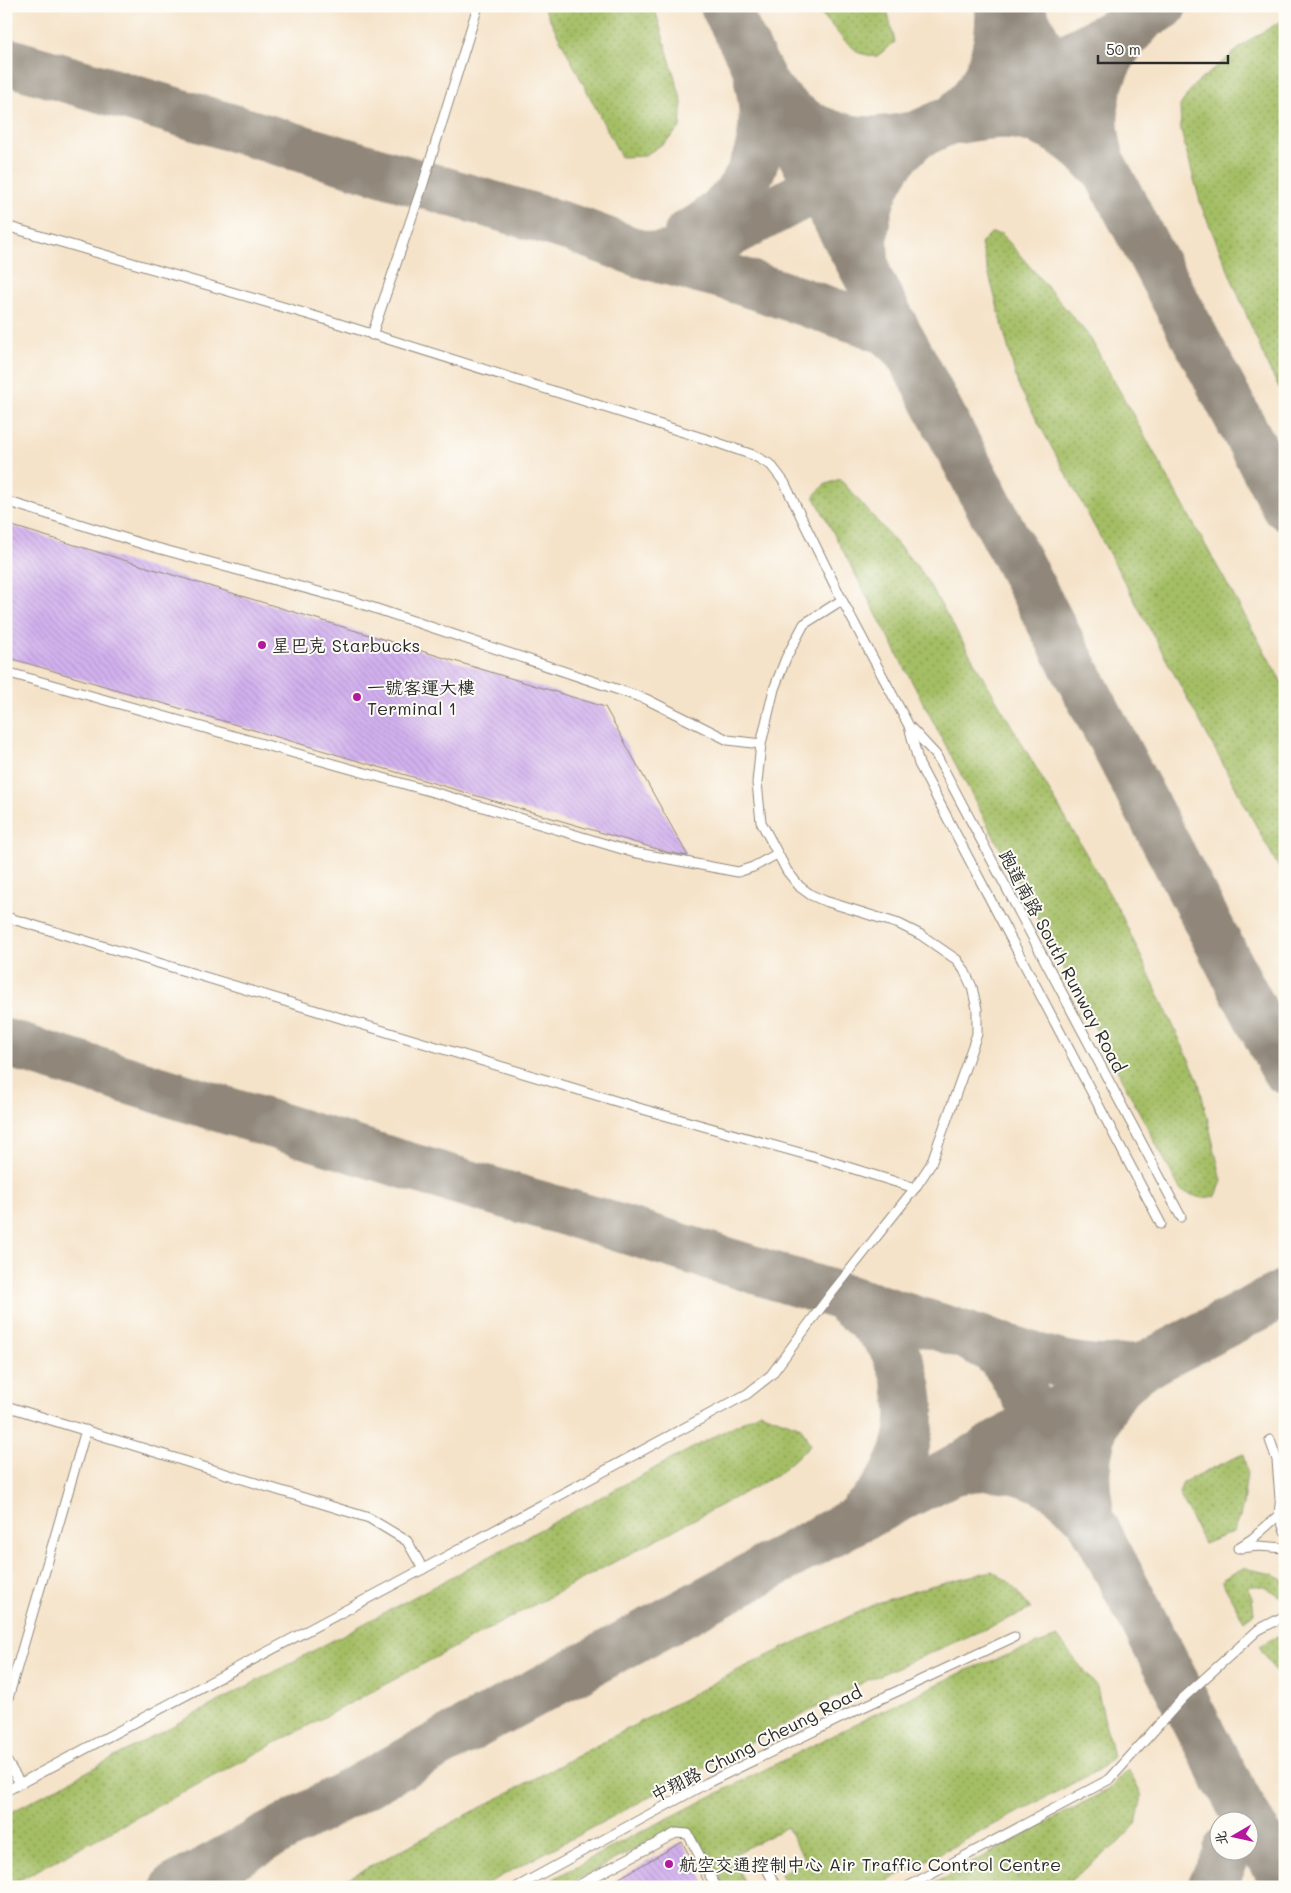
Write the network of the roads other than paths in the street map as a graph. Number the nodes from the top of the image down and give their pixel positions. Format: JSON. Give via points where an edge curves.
{"nodes":[{"id":1,"x":478,"y":6,"type":"edge"},
{"id":2,"x":6,"y":226,"type":"edge"},
{"id":3,"x":372,"y":335,"type":"junction"},
{"id":4,"x":6,"y":501,"type":"edge"},
{"id":5,"x":842,"y":600,"type":"junction"},
{"id":6,"x":6,"y":672,"type":"edge"},
{"id":7,"x":909,"y":726,"type":"junction"},
{"id":8,"x":761,"y":744,"type":"junction"},
{"id":9,"x":777,"y":854,"type":"junction"},
{"id":10,"x":6,"y":917,"type":"edge"},
{"id":11,"x":914,"y":1188,"type":"junction"},
{"id":12,"x":1181,"y":1217,"type":"dead end"},
{"id":13,"x":1161,"y":1224,"type":"dead end"},
{"id":14,"x":6,"y":1406,"type":"edge"},
{"id":15,"x":86,"y":1430,"type":"junction"},
{"id":16,"x":1270,"y":1440,"type":"dead end"},
{"id":17,"x":1285,"y":1486,"type":"edge"},
{"id":18,"x":1280,"y":1499,"type":"junction"},
{"id":19,"x":1279,"y":1515,"type":"junction"},
{"id":20,"x":1285,"y":1531,"type":"edge"},
{"id":21,"x":1285,"y":1548,"type":"edge"},
{"id":22,"x":423,"y":1569,"type":"junction"},
{"id":23,"x":1285,"y":1616,"type":"edge"},
{"id":24,"x":1014,"y":1637,"type":"dead end"},
{"id":25,"x":6,"y":1705,"type":"edge"},
{"id":26,"x":6,"y":1760,"type":"edge"},
{"id":27,"x":20,"y":1783,"type":"junction"},
{"id":28,"x":6,"y":1791,"type":"edge"},
{"id":29,"x":765,"y":1865,"type":"dead end"},
{"id":30,"x":517,"y":1887,"type":"edge"},
{"id":31,"x":575,"y":1887,"type":"edge"},
{"id":32,"x":716,"y":1887,"type":"edge"},
{"id":33,"x":776,"y":1887,"type":"edge"},
{"id":34,"x":907,"y":1887,"type":"edge"}],
"edges":[{"from":1,"to":3,"type":"lane"},
{"from":2,"to":3,"type":"lane","name":"跑道南路 South Runway Road"},
{"from":3,"to":5,"type":"lane","name":"跑道南路 South Runway Road","via":[[716,442],[771,465],[784,482]]},
{"from":4,"to":8,"type":"lane","via":[[146,545],[356,602],[646,699],[728,740]]},
{"from":5,"to":7,"type":"lane","name":"跑道南路 South Runway Road"},
{"from":5,"to":8,"type":"lane","via":[[804,624],[774,689]]},
{"from":6,"to":9,"type":"lane","via":[[440,794],[632,852],[738,872]]},
{"from":7,"to":12,"type":"lane","name":"跑道南路 South Runway Road","via":[[936,755]]},
{"from":7,"to":13,"type":"lane","name":"跑道南路 South Runway Road","via":[[919,764]]},
{"from":8,"to":9,"type":"lane","via":[[758,803],[761,822]]},
{"from":9,"to":11,"type":"lane","via":[[800,887],[811,895],[899,924],[939,946],[957,960],[972,987],[977,1009],[977,1034],[931,1164]]},
{"from":10,"to":11,"type":"lane"},
{"from":11,"to":22,"type":"lane","via":[[771,1375],[747,1394]]},
{"from":14,"to":15,"type":"lane"},
{"from":15,"to":22,"type":"lane","via":[[368,1518],[407,1541]]},
{"from":15,"to":25,"type":"lane"},
{"from":16,"to":18,"type":"lane","via":[[1277,1460]]},
{"from":17,"to":18,"type":"lane"},
{"from":18,"to":19,"type":"lane"},
{"from":19,"to":20,"type":"lane"},
{"from":19,"to":21,"type":"lane","via":[[1238,1548]]},
{"from":22,"to":27,"type":"lane"},
{"from":23,"to":34,"type":"lane","via":[[1258,1630],[1183,1698],[1110,1779]]},
{"from":24,"to":30,"type":"lane","name":"中翔路 Chung Cheung Road","via":[[707,1783]]},
{"from":26,"to":27,"type":"lane"},
{"from":27,"to":28,"type":"lane"},
{"from":29,"to":33,"type":"lane"},
{"from":31,"to":32,"type":"lane","via":[[676,1833],[688,1834]]}]}
